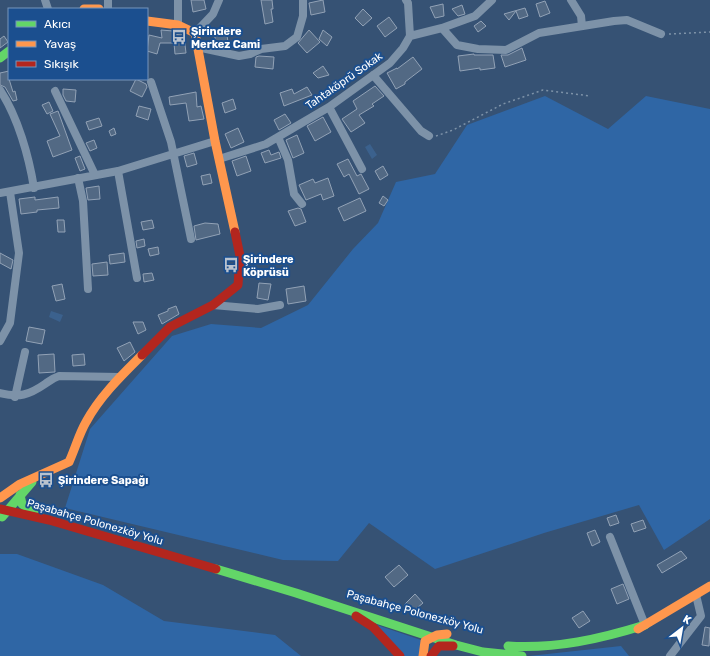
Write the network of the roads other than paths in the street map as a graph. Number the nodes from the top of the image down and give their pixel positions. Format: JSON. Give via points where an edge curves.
{"nodes":[{"id":1,"x":178,"y":0,"type":"edge"},
{"id":2,"x":219,"y":0,"type":"edge"},
{"id":3,"x":303,"y":0,"type":"edge"},
{"id":4,"x":406,"y":0,"type":"edge"},
{"id":5,"x":571,"y":0,"type":"edge"},
{"id":6,"x":488,"y":2,"type":"edge"},
{"id":7,"x":148,"y":21,"type":"edge"},
{"id":8,"x":178,"y":25,"type":"junction"},
{"id":9,"x":582,"y":26,"type":"junction"},
{"id":10,"x":442,"y":28,"type":"junction"},
{"id":11,"x":195,"y":33,"type":"junction"},
{"id":12,"x":661,"y":34,"type":"road end"},
{"id":13,"x":410,"y":36,"type":"junction"},
{"id":14,"x":197,"y":47,"type":"junction"},
{"id":15,"x":8,"y":52,"type":"edge"},
{"id":16,"x":0,"y":58,"type":"edge"},
{"id":17,"x":373,"y":75,"type":"junction"},
{"id":18,"x":151,"y":82,"type":"dead end"},
{"id":19,"x":0,"y":90,"type":"edge"},
{"id":20,"x":55,"y":91,"type":"dead end"},
{"id":21,"x":329,"y":107,"type":"junction"},
{"id":22,"x":428,"y":136,"type":"road end"},
{"id":23,"x":278,"y":137,"type":"junction"},
{"id":24,"x":215,"y":141,"type":"junction"},
{"id":25,"x":173,"y":154,"type":"junction"},
{"id":26,"x":219,"y":159,"type":"junction"},
{"id":27,"x":362,"y":169,"type":"dead end"},
{"id":28,"x":118,"y":171,"type":"junction"},
{"id":29,"x":95,"y":175,"type":"junction"},
{"id":30,"x":78,"y":178,"type":"junction"},
{"id":31,"x":34,"y":188,"type":"junction"},
{"id":32,"x":10,"y":192,"type":"junction"},
{"id":33,"x":0,"y":193,"type":"edge"},
{"id":34,"x":302,"y":204,"type":"dead end"},
{"id":35,"x":191,"y":239,"type":"dead end"},
{"id":36,"x":137,"y":278,"type":"dead end"},
{"id":37,"x":88,"y":289,"type":"dead end"},
{"id":38,"x":213,"y":305,"type":"junction"},
{"id":39,"x":280,"y":305,"type":"dead end"},
{"id":40,"x":0,"y":341,"type":"edge"},
{"id":41,"x":25,"y":352,"type":"dead end"},
{"id":42,"x":120,"y":377,"type":"junction"},
{"id":43,"x":0,"y":393,"type":"edge"},
{"id":44,"x":15,"y":397,"type":"junction"},
{"id":45,"x":38,"y":476,"type":"junction"},
{"id":46,"x":20,"y":495,"type":"junction"},
{"id":47,"x":1,"y":497,"type":"edge"},
{"id":48,"x":2,"y":512,"type":"edge"},
{"id":49,"x":49,"y":520,"type":"junction"},
{"id":50,"x":610,"y":537,"type":"dead end"},
{"id":51,"x":183,"y":559,"type":"junction"},
{"id":52,"x":710,"y":586,"type":"edge"},
{"id":53,"x":296,"y":593,"type":"junction"},
{"id":54,"x":696,"y":595,"type":"junction"},
{"id":55,"x":334,"y":605,"type":"junction"},
{"id":56,"x":645,"y":625,"type":"junction"},
{"id":57,"x":426,"y":628,"type":"junction"},
{"id":58,"x":447,"y":634,"type":"junction"},
{"id":59,"x":431,"y":637,"type":"junction"},
{"id":60,"x":471,"y":650,"type":"junction"},
{"id":61,"x":556,"y":654,"type":"dead end"},
{"id":62,"x":400,"y":656,"type":"edge"},
{"id":63,"x":423,"y":656,"type":"edge"},
{"id":64,"x":430,"y":656,"type":"edge"},
{"id":65,"x":522,"y":656,"type":"edge"},
{"id":66,"x":670,"y":656,"type":"edge"}],
"edges":[{"from":1,"to":8,"type":"street"},
{"from":2,"to":11,"type":"street","via":[[213,14]]},
{"from":3,"to":14,"type":"street","via":[[303,16],[297,37],[285,46],[261,49],[239,56]]},
{"from":4,"to":13,"type":"street"},
{"from":5,"to":9,"type":"street","via":[[581,16]]},
{"from":6,"to":10,"type":"street","via":[[475,16]]},
{"from":7,"to":8,"type":"main road"},
{"from":8,"to":11,"type":"main road"},
{"from":9,"to":10,"type":"street","via":[[538,33],[506,50],[457,45]]},
{"from":9,"to":12,"type":"street","via":[[627,20]]},
{"from":10,"to":13,"type":"street"},
{"from":11,"to":14,"type":"main road"},
{"from":13,"to":17,"type":"street","name":"Tahtaköprü Sokak","via":[[390,63]]},
{"from":14,"to":24,"type":"main road"},
{"from":15,"to":16,"type":"main road"},
{"from":17,"to":21,"type":"street","name":"Tahtaköprü Sokak"},
{"from":17,"to":22,"type":"street"},
{"from":18,"to":25,"type":"street"},
{"from":19,"to":31,"type":"street","via":[[12,114],[31,167]]},
{"from":20,"to":29,"type":"street"},
{"from":21,"to":23,"type":"street","name":"Tahtaköprü Sokak"},
{"from":21,"to":27,"type":"street"},
{"from":23,"to":26,"type":"street","name":"Tahtaköprü Sokak","via":[[266,144]]},
{"from":23,"to":34,"type":"street","via":[[288,160],[294,194]]},
{"from":24,"to":25,"type":"street"},
{"from":24,"to":26,"type":"main road"},
{"from":25,"to":28,"type":"street"},
{"from":25,"to":35,"type":"street"},
{"from":26,"to":38,"type":"main road","via":[[240,256],[238,285]]},
{"from":28,"to":29,"type":"street"},
{"from":28,"to":36,"type":"street"},
{"from":29,"to":30,"type":"street"},
{"from":30,"to":31,"type":"street"},
{"from":30,"to":37,"type":"street","via":[[83,201]]},
{"from":31,"to":32,"type":"street"},
{"from":32,"to":33,"type":"street"},
{"from":32,"to":40,"type":"street","via":[[19,253],[10,323]]},
{"from":38,"to":39,"type":"street","via":[[258,309]]},
{"from":38,"to":42,"type":"main road","via":[[170,327]]},
{"from":41,"to":44,"type":"street"},
{"from":42,"to":44,"type":"street","via":[[59,376],[52,378],[34,392]]},
{"from":42,"to":45,"type":"main road","via":[[86,422],[69,462]]},
{"from":43,"to":44,"type":"street"},
{"from":45,"to":46,"type":"main road"},
{"from":45,"to":47,"type":"main road"},
{"from":46,"to":48,"type":"main road"},
{"from":46,"to":49,"type":"main road","via":[[26,508]]},
{"from":47,"to":48,"type":"main road"},
{"from":48,"to":49,"type":"main road","name":"Paşabahçe Polonezköy Yolu"},
{"from":48,"to":51,"type":"main road","name":"Paşabahçe Polonezköy Yolu","via":[[110,543]]},
{"from":49,"to":51,"type":"main road","name":"Paşabahçe Polonezköy Yolu"},
{"from":50,"to":56,"type":"street"},
{"from":51,"to":53,"type":"main road","name":"Paşabahçe Polonezköy Yolu"},
{"from":52,"to":54,"type":"main road","name":"Paşabahçe Polonezköy Yolu"},
{"from":53,"to":55,"type":"main road","name":"Paşabahçe Polonezköy Yolu"},
{"from":53,"to":57,"type":"main road","name":"Paşabahçe Polonezköy Yolu","via":[[369,610]]},
{"from":54,"to":56,"type":"main road","name":"Paşabahçe Polonezköy Yolu"},
{"from":54,"to":66,"type":"street","via":[[701,616]]},
{"from":55,"to":59,"type":"main road","name":"Paşabahçe Polonezköy Yolu"},
{"from":55,"to":62,"type":"main road","via":[[368,623]]},
{"from":56,"to":58,"type":"main road","name":"Paşabahçe Polonezköy Yolu","via":[[588,642],[548,647],[498,645]]},
{"from":56,"to":61,"type":"main road","name":"Paşabahçe Polonezköy Yolu","via":[[608,644]]},
{"from":57,"to":58,"type":"main road","name":"Paşabahçe Polonezköy Yolu"},
{"from":57,"to":59,"type":"main road","via":[[430,631]]},
{"from":58,"to":59,"type":"main road"},
{"from":59,"to":60,"type":"main road","name":"Paşabahçe Polonezköy Yolu"},
{"from":59,"to":63,"type":"main road","via":[[426,640]]},
{"from":59,"to":64,"type":"main road"},
{"from":60,"to":64,"type":"main road","via":[[443,645],[435,648]]},
{"from":60,"to":65,"type":"main road","name":"Paşabahçe Polonezköy Yolu"}]}
